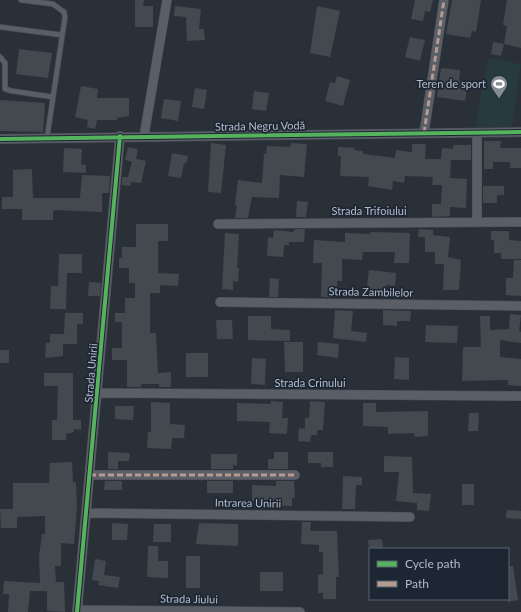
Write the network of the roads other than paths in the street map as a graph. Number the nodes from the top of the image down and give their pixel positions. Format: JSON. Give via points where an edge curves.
{"nodes":[{"id":1,"x":21,"y":0,"type":"edge"},
{"id":2,"x":167,"y":0,"type":"edge"},
{"id":3,"x":444,"y":0,"type":"edge"},
{"id":4,"x":0,"y":27,"type":"edge"},
{"id":5,"x":62,"y":35,"type":"junction"},
{"id":6,"x":0,"y":57,"type":"edge"},
{"id":7,"x":53,"y":97,"type":"junction"},
{"id":8,"x":521,"y":132,"type":"edge"},
{"id":9,"x":424,"y":133,"type":"junction"},
{"id":10,"x":477,"y":133,"type":"junction"},
{"id":11,"x":120,"y":136,"type":"junction"},
{"id":12,"x":144,"y":136,"type":"junction"},
{"id":13,"x":47,"y":138,"type":"junction"},
{"id":14,"x":0,"y":139,"type":"edge"},
{"id":15,"x":477,"y":222,"type":"junction"},
{"id":16,"x":521,"y":222,"type":"edge"},
{"id":17,"x":218,"y":224,"type":"dead end"},
{"id":18,"x":220,"y":302,"type":"dead end"},
{"id":19,"x":521,"y":306,"type":"edge"},
{"id":20,"x":98,"y":394,"type":"junction"},
{"id":21,"x":521,"y":396,"type":"edge"},
{"id":22,"x":90,"y":475,"type":"junction"},
{"id":23,"x":295,"y":475,"type":"dead end"},
{"id":24,"x":86,"y":513,"type":"junction"},
{"id":25,"x":410,"y":517,"type":"dead end"},
{"id":26,"x":77,"y":611,"type":"edge"},
{"id":27,"x":300,"y":612,"type":"edge"}],
"edges":[{"from":1,"to":5,"type":"lane","via":[[59,6],[65,17]]},
{"from":2,"to":12,"type":"street"},
{"from":3,"to":9,"type":"street"},
{"from":4,"to":5,"type":"lane"},
{"from":5,"to":7,"type":"lane"},
{"from":6,"to":7,"type":"lane","via":[[5,63],[5,89]]},
{"from":7,"to":13,"type":"lane"},
{"from":8,"to":10,"type":"street","name":"Strada Negru Vodă"},
{"from":9,"to":10,"type":"street","name":"Strada Negru Vodă"},
{"from":9,"to":12,"type":"street","name":"Strada Negru Vodă"},
{"from":10,"to":15,"type":"street"},
{"from":11,"to":12,"type":"street","name":"Strada Negru Vodă"},
{"from":11,"to":13,"type":"street","name":"Strada Negru Vodă"},
{"from":11,"to":20,"type":"street","name":"Strada Unirii"},
{"from":13,"to":14,"type":"street","name":"Strada Negru Vodă"},
{"from":15,"to":16,"type":"street","name":"Strada Trifoiului"},
{"from":15,"to":17,"type":"street","name":"Strada Trifoiului"},
{"from":18,"to":19,"type":"street","name":"Strada Zambilelor"},
{"from":20,"to":21,"type":"street","name":"Strada Crinului"},
{"from":20,"to":22,"type":"street","name":"Strada Unirii"},
{"from":22,"to":23,"type":"street"},
{"from":22,"to":24,"type":"street","name":"Strada Unirii"},
{"from":24,"to":25,"type":"street","name":"Intrarea Unirii"},
{"from":24,"to":26,"type":"street","name":"Strada Unirii"},
{"from":26,"to":27,"type":"street","name":"Strada Jiului"}]}
